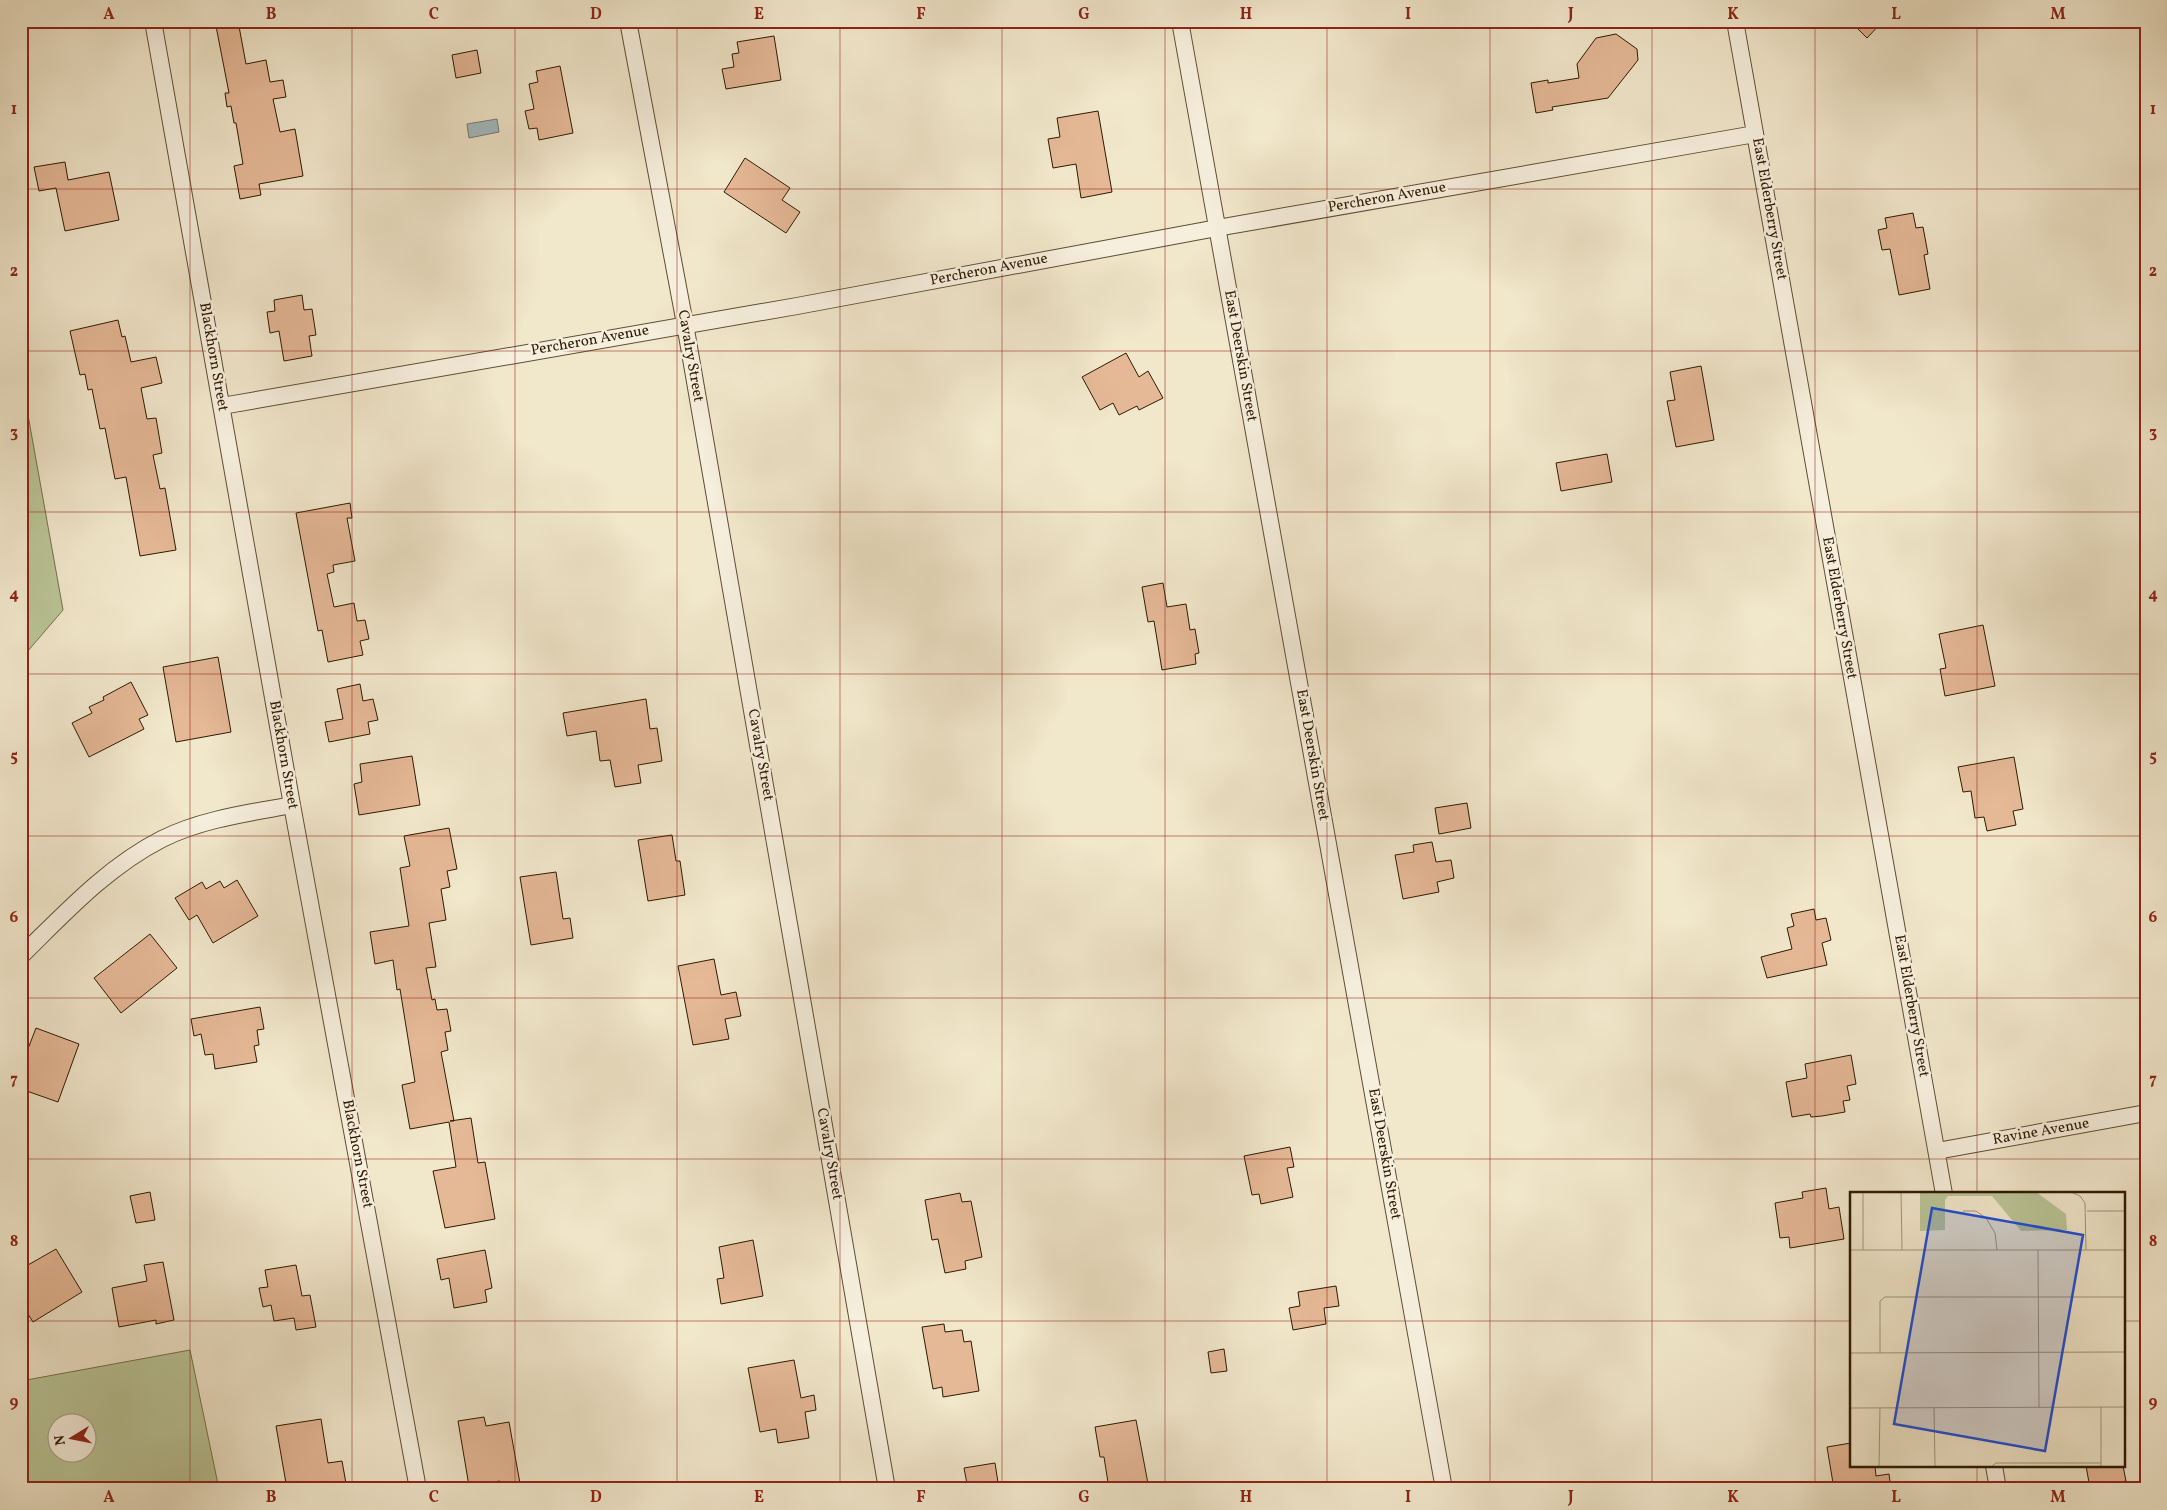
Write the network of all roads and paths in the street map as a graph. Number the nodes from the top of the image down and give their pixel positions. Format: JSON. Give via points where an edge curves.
{"nodes":[{"id":1,"x":153,"y":21,"type":"edge"},
{"id":2,"x":628,"y":21,"type":"edge"},
{"id":3,"x":1180,"y":21,"type":"edge"},
{"id":4,"x":1735,"y":21,"type":"edge"},
{"id":5,"x":1755,"y":134,"type":"junction"},
{"id":6,"x":1217,"y":228,"type":"junction"},
{"id":7,"x":685,"y":324,"type":"junction"},
{"id":8,"x":222,"y":406,"type":"junction"},
{"id":9,"x":292,"y":805,"type":"junction"},
{"id":10,"x":21,"y":956,"type":"edge"},
{"id":11,"x":2146,"y":1113,"type":"edge"},
{"id":12,"x":1936,"y":1151,"type":"junction"},
{"id":13,"x":1944,"y":1192,"type":"edge"},
{"id":14,"x":1994,"y":1468,"type":"edge"},
{"id":15,"x":418,"y":1489,"type":"edge"},
{"id":16,"x":887,"y":1489,"type":"edge"},
{"id":17,"x":1444,"y":1489,"type":"edge"},
{"id":18,"x":1998,"y":1489,"type":"edge"}],
"edges":[{"from":1,"to":8,"type":"street","name":"Blackhorn Street"},
{"from":2,"to":7,"type":"street","name":"Cavalry Street"},
{"from":3,"to":6,"type":"street","name":"East Deerskin Street"},
{"from":4,"to":5,"type":"street","name":"East Elderberry Street"},
{"from":5,"to":6,"type":"street","name":"Percheron Avenue"},
{"from":5,"to":12,"type":"street","name":"East Elderberry Street"},
{"from":6,"to":7,"type":"street","name":"Percheron Avenue"},
{"from":6,"to":17,"type":"street","name":"East Deerskin Street"},
{"from":7,"to":8,"type":"street","name":"Percheron Avenue"},
{"from":7,"to":16,"type":"street","name":"Cavalry Street"},
{"from":8,"to":9,"type":"street","name":"Blackhorn Street"},
{"from":9,"to":10,"type":"street","via":[[218,819],[164,838],[99,880]]},
{"from":9,"to":15,"type":"street","name":"Blackhorn Street"},
{"from":11,"to":12,"type":"street","name":"Ravine Avenue"},
{"from":12,"to":13,"type":"street","name":"East Elderberry Street"},
{"from":14,"to":18,"type":"street"}]}
